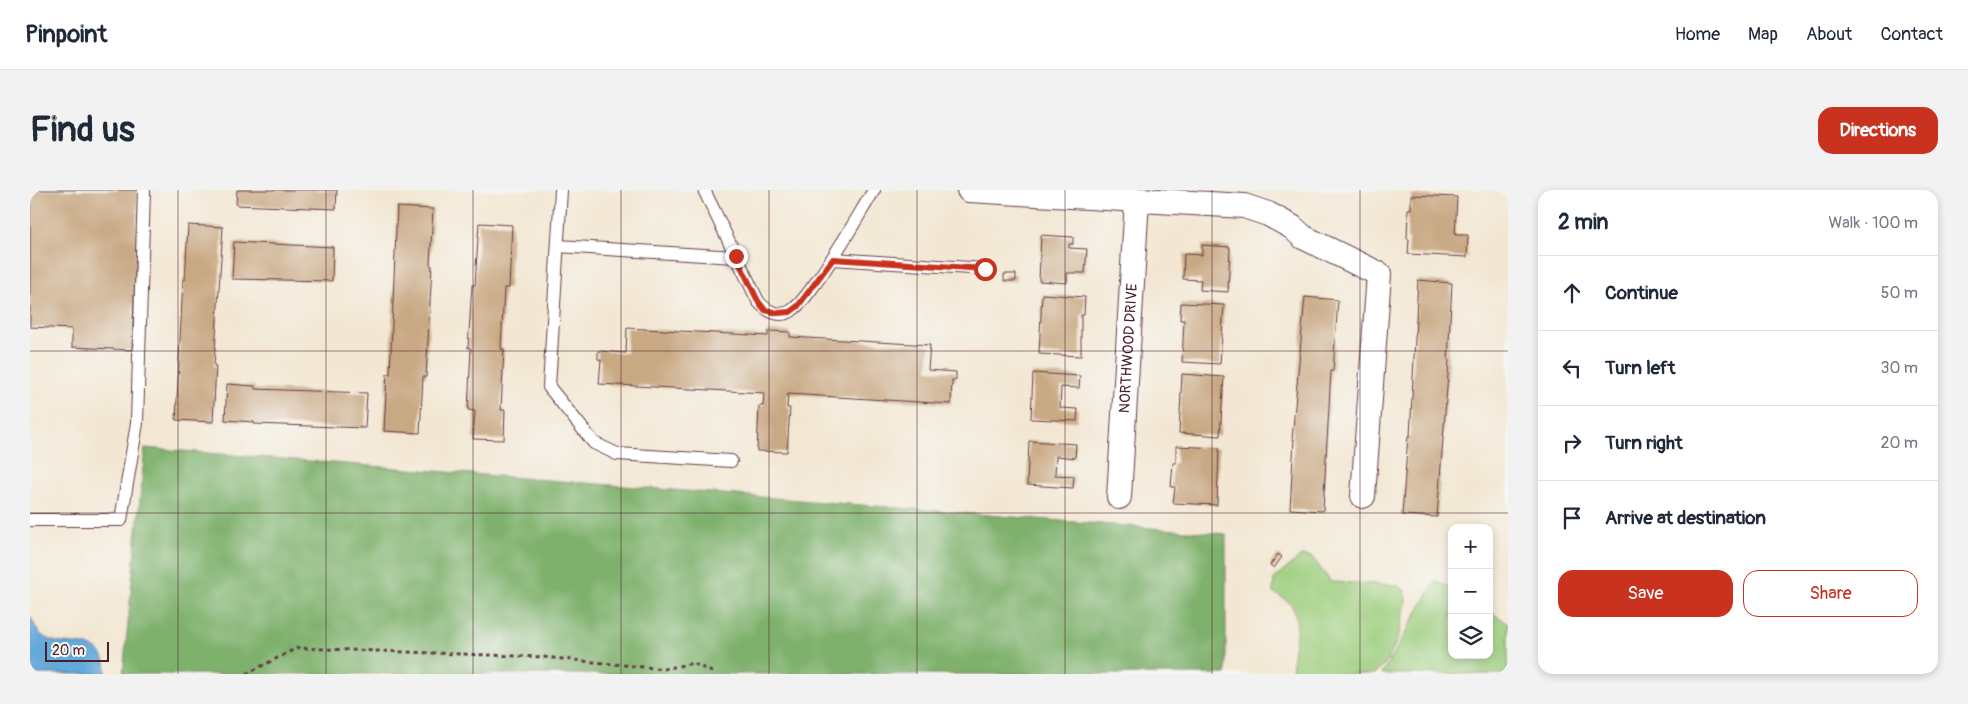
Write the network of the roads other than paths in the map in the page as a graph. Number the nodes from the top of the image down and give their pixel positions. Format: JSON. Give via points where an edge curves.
{"nodes":[{"id":1,"x":144,"y":190,"type":"edge"},
{"id":2,"x":561,"y":190,"type":"edge"},
{"id":3,"x":704,"y":190,"type":"edge"},
{"id":4,"x":874,"y":190,"type":"edge"},
{"id":5,"x":969,"y":190,"type":"edge"},
{"id":6,"x":1137,"y":200,"type":"junction"},
{"id":7,"x":558,"y":246,"type":"junction"},
{"id":8,"x":736,"y":256,"type":"junction"},
{"id":9,"x":833,"y":259,"type":"junction"},
{"id":10,"x":985,"y":269,"type":"dead end"},
{"id":11,"x":730,"y":461,"type":"dead end"},
{"id":12,"x":1363,"y":496,"type":"dead end"},
{"id":13,"x":1119,"y":497,"type":"dead end"},
{"id":14,"x":30,"y":520,"type":"edge"}],
"edges":[{"from":1,"to":14,"type":"lane","via":[[137,423],[121,520]]},
{"from":2,"to":7,"type":"lane"},
{"from":3,"to":8,"type":"lane"},
{"from":4,"to":9,"type":"lane"},
{"from":5,"to":6,"type":"street"},
{"from":6,"to":12,"type":"street","via":[[1244,206],[1268,214],[1303,237],[1379,274]]},
{"from":6,"to":13,"type":"street","name":"NORTHWOOD DRIVE"},
{"from":7,"to":8,"type":"lane"},
{"from":7,"to":11,"type":"lane","via":[[549,387],[594,443],[617,454]]},
{"from":8,"to":9,"type":"lane","via":[[758,301],[765,310],[778,313],[790,312],[798,306]]},
{"from":9,"to":10,"type":"lane"}]}
